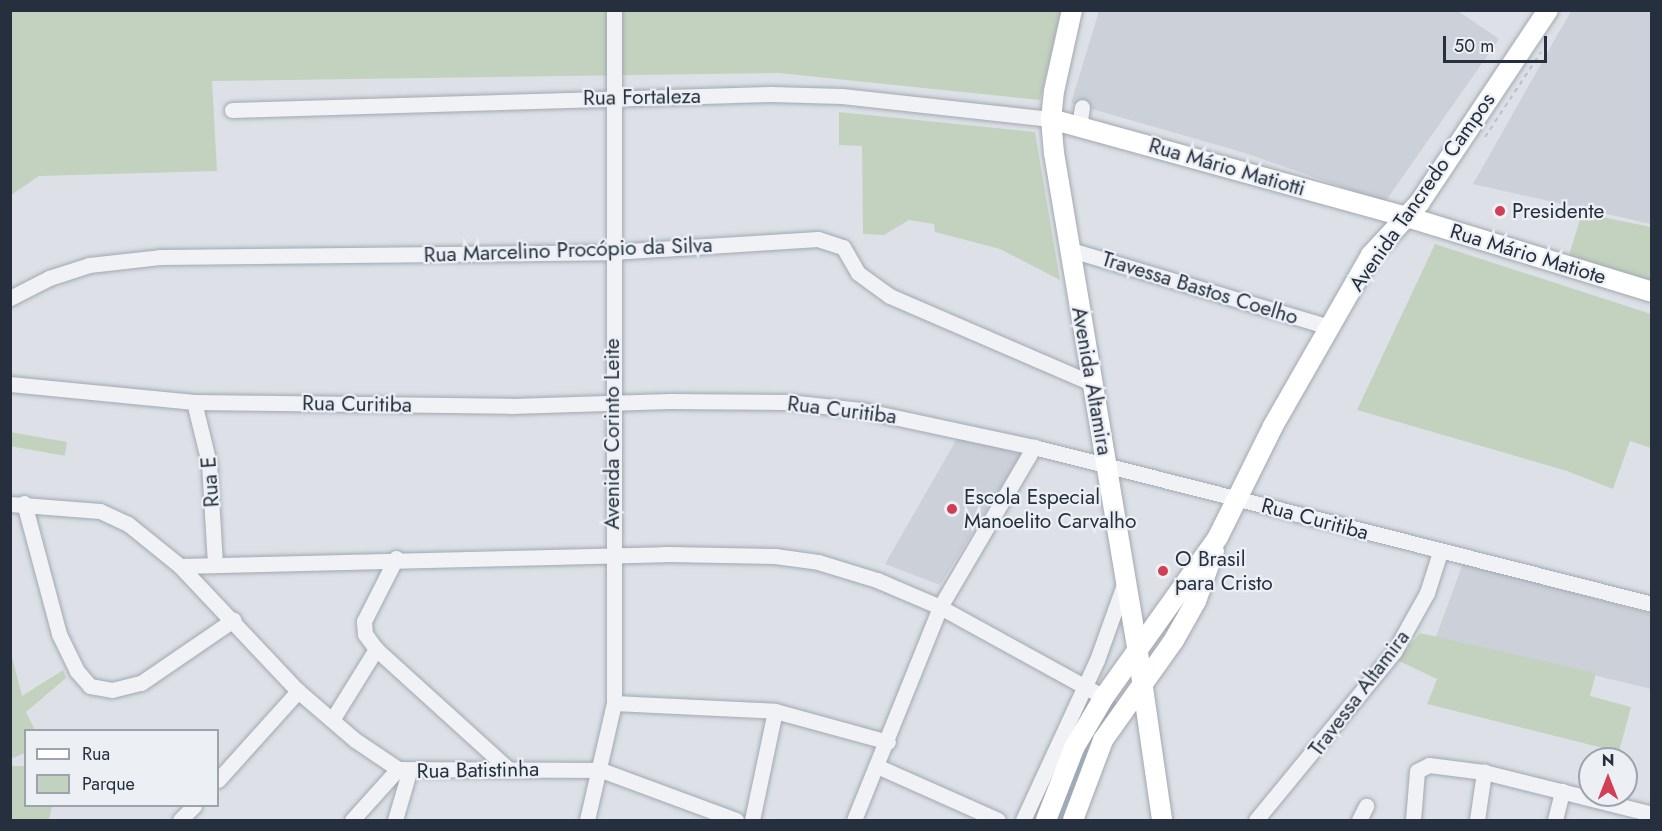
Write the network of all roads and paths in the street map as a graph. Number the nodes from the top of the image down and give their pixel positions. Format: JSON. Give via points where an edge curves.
{"nodes":[{"id":1,"x":614,"y":10,"type":"edge"},
{"id":2,"x":1072,"y":10,"type":"edge"},
{"id":3,"x":1548,"y":10,"type":"edge"},
{"id":4,"x":1543,"y":48,"type":"dead end"},
{"id":5,"x":614,"y":97,"type":"junction"},
{"id":6,"x":232,"y":110,"type":"dead end"},
{"id":7,"x":1051,"y":119,"type":"junction"},
{"id":8,"x":1479,"y":145,"type":"dead end"},
{"id":9,"x":1404,"y":216,"type":"junction"},
{"id":10,"x":1071,"y":250,"type":"junction"},
{"id":11,"x":612,"y":252,"type":"junction"},
{"id":12,"x":1652,"y":292,"type":"edge"},
{"id":13,"x":10,"y":298,"type":"edge"},
{"id":14,"x":1330,"y":327,"type":"junction"},
{"id":15,"x":1091,"y":383,"type":"junction"},
{"id":16,"x":10,"y":384,"type":"edge"},
{"id":17,"x":195,"y":402,"type":"junction"},
{"id":18,"x":613,"y":404,"type":"junction"},
{"id":19,"x":1035,"y":447,"type":"junction"},
{"id":20,"x":1107,"y":466,"type":"junction"},
{"id":21,"x":1236,"y":497,"type":"junction"},
{"id":22,"x":17,"y":503,"type":"edge"},
{"id":23,"x":1218,"y":537,"type":"junction"},
{"id":24,"x":1440,"y":552,"type":"junction"},
{"id":25,"x":612,"y":556,"type":"junction"},
{"id":26,"x":396,"y":558,"type":"junction"},
{"id":27,"x":215,"y":564,"type":"junction"},
{"id":28,"x":180,"y":566,"type":"junction"},
{"id":29,"x":1125,"y":582,"type":"junction"},
{"id":30,"x":1652,"y":604,"type":"edge"},
{"id":31,"x":940,"y":607,"type":"junction"},
{"id":32,"x":233,"y":620,"type":"junction"},
{"id":33,"x":376,"y":649,"type":"junction"},
{"id":34,"x":1138,"y":653,"type":"junction"},
{"id":35,"x":1087,"y":684,"type":"junction"},
{"id":36,"x":1142,"y":684,"type":"junction"},
{"id":37,"x":298,"y":691,"type":"junction"},
{"id":38,"x":1104,"y":697,"type":"junction"},
{"id":39,"x":614,"y":703,"type":"junction"},
{"id":40,"x":775,"y":711,"type":"junction"},
{"id":41,"x":332,"y":720,"type":"junction"},
{"id":42,"x":888,"y":742,"type":"junction"},
{"id":43,"x":506,"y":767,"type":"junction"},
{"id":44,"x":879,"y":767,"type":"junction"},
{"id":45,"x":601,"y":770,"type":"junction"},
{"id":46,"x":403,"y":771,"type":"junction"},
{"id":47,"x":1484,"y":772,"type":"junction"},
{"id":48,"x":219,"y":779,"type":"edge"},
{"id":49,"x":1562,"y":791,"type":"junction"},
{"id":50,"x":1366,"y":806,"type":"dead end"},
{"id":51,"x":193,"y":807,"type":"edge"},
{"id":52,"x":1652,"y":814,"type":"edge"},
{"id":53,"x":180,"y":820,"type":"edge"},
{"id":54,"x":352,"y":820,"type":"edge"},
{"id":55,"x":395,"y":820,"type":"edge"},
{"id":56,"x":587,"y":820,"type":"edge"},
{"id":57,"x":736,"y":820,"type":"edge"},
{"id":58,"x":752,"y":820,"type":"edge"},
{"id":59,"x":855,"y":820,"type":"edge"},
{"id":60,"x":998,"y":820,"type":"edge"},
{"id":61,"x":1023,"y":820,"type":"edge"},
{"id":62,"x":1046,"y":820,"type":"edge"},
{"id":63,"x":1073,"y":820,"type":"edge"},
{"id":64,"x":1162,"y":820,"type":"edge"},
{"id":65,"x":1256,"y":820,"type":"edge"},
{"id":66,"x":1359,"y":820,"type":"edge"},
{"id":67,"x":1413,"y":820,"type":"edge"},
{"id":68,"x":1477,"y":820,"type":"edge"},
{"id":69,"x":1555,"y":820,"type":"edge"}],
"edges":[{"from":1,"to":5,"type":"street","name":"Avenida Corinto Leite"},
{"from":2,"to":7,"type":"main road","name":"Avenida Altamira"},
{"from":3,"to":9,"type":"main road","name":"Avenida Tancredo Campos","via":[[1420,202]]},
{"from":4,"to":8,"type":"path"},
{"from":5,"to":6,"type":"street","name":"Rua Fortaleza"},
{"from":5,"to":7,"type":"street","name":"Rua Fortaleza","via":[[842,96]]},
{"from":5,"to":11,"type":"street","name":"Avenida Corinto Leite"},
{"from":7,"to":9,"type":"main road","name":"Rua Mário Matiotti","via":[[1081,116]]},
{"from":7,"to":10,"type":"main road","name":"Avenida Altamira"},
{"from":9,"to":12,"type":"main road","name":"Rua Mário Matiote"},
{"from":9,"to":14,"type":"main road","name":"Avenida Tancredo Campos","via":[[1371,255]]},
{"from":10,"to":14,"type":"street","name":"Travessa Bastos Coelho"},
{"from":10,"to":15,"type":"main road","name":"Avenida Altamira"},
{"from":11,"to":13,"type":"street","name":"Rua Marcelino Procópio da Silva","via":[[160,257],[89,265],[49,278]]},
{"from":11,"to":15,"type":"street","name":"Rua Marcelino Procópio da Silva","via":[[828,240],[843,248],[863,278],[890,296]]},
{"from":11,"to":18,"type":"street","name":"Avenida Corinto Leite"},
{"from":14,"to":21,"type":"main road","name":"Avenida Tancredo Campos"},
{"from":15,"to":20,"type":"main road","name":"Avenida Altamira"},
{"from":16,"to":17,"type":"street","name":"Rua Curitiba"},
{"from":17,"to":18,"type":"street","name":"Rua Curitiba"},
{"from":17,"to":27,"type":"street","name":"Rua E","via":[[209,463]]},
{"from":18,"to":19,"type":"street","name":"Rua Curitiba","via":[[670,401],[818,405],[916,420]]},
{"from":18,"to":25,"type":"street","name":"Avenida Corinto Leite"},
{"from":19,"to":20,"type":"street","name":"Rua Curitiba"},
{"from":19,"to":31,"type":"street"},
{"from":20,"to":21,"type":"street","name":"Rua Curitiba"},
{"from":20,"to":29,"type":"main road","name":"Avenida Altamira"},
{"from":21,"to":23,"type":"main road","name":"Avenida Tancredo Campos"},
{"from":21,"to":24,"type":"street","name":"Rua Curitiba"},
{"from":22,"to":28,"type":"street","name":"Rua Batistinha","via":[[109,513]]},
{"from":22,"to":32,"type":"street","via":[[59,634],[77,671],[90,686],[112,690],[141,683]]},
{"from":23,"to":34,"type":"main road","name":"Avenida Tancredo Campos"},
{"from":23,"to":36,"type":"main road","name":"Avenida Tancredo Campos","via":[[1196,601]]},
{"from":24,"to":30,"type":"street","name":"Rua Curitiba"},
{"from":24,"to":65,"type":"street","name":"Travessa Altamira","via":[[1427,593],[1394,652]]},
{"from":25,"to":26,"type":"street"},
{"from":25,"to":31,"type":"street","via":[[722,554],[818,562],[869,577]]},
{"from":25,"to":39,"type":"street","name":"Avenida Corinto Leite"},
{"from":26,"to":27,"type":"street"},
{"from":26,"to":33,"type":"street","via":[[363,624]]},
{"from":27,"to":28,"type":"street"},
{"from":28,"to":32,"type":"street","name":"Rua Batistinha"},
{"from":29,"to":34,"type":"main road","name":"Avenida Altamira"},
{"from":29,"to":35,"type":"street"},
{"from":31,"to":35,"type":"street"},
{"from":31,"to":42,"type":"street"},
{"from":32,"to":37,"type":"street","name":"Rua Batistinha"},
{"from":33,"to":41,"type":"street"},
{"from":33,"to":43,"type":"street"},
{"from":34,"to":36,"type":"main road","name":"Avenida Altamira"},
{"from":34,"to":38,"type":"main road","name":"Avenida Tancredo Campos"},
{"from":35,"to":38,"type":"street"},
{"from":35,"to":61,"type":"street"},
{"from":36,"to":63,"type":"main road","name":"Avenida Tancredo Campos","via":[[1103,740]]},
{"from":36,"to":64,"type":"main road","name":"Avenida Altamira"},
{"from":37,"to":41,"type":"street","name":"Rua Batistinha"},
{"from":37,"to":48,"type":"street"},
{"from":38,"to":62,"type":"main road","name":"Avenida Tancredo Campos","via":[[1074,748]]},
{"from":39,"to":40,"type":"street"},
{"from":39,"to":45,"type":"street","name":"Avenida Corinto Leite"},
{"from":40,"to":42,"type":"street"},
{"from":40,"to":58,"type":"street"},
{"from":41,"to":46,"type":"street","name":"Rua Batistinha"},
{"from":42,"to":44,"type":"street"},
{"from":43,"to":45,"type":"street","name":"Rua Batistinha"},
{"from":43,"to":46,"type":"street","name":"Rua Batistinha"},
{"from":44,"to":59,"type":"street"},
{"from":44,"to":60,"type":"street"},
{"from":45,"to":56,"type":"street","name":"Avenida Corinto Leite"},
{"from":45,"to":57,"type":"street","name":"Rua Batistinha"},
{"from":46,"to":54,"type":"street"},
{"from":46,"to":55,"type":"street"},
{"from":47,"to":49,"type":"street"},
{"from":47,"to":67,"type":"street","via":[[1424,765],[1417,771]]},
{"from":47,"to":68,"type":"street"},
{"from":49,"to":52,"type":"street"},
{"from":49,"to":69,"type":"street"},
{"from":50,"to":66,"type":"street"},
{"from":51,"to":53,"type":"street"}]}
